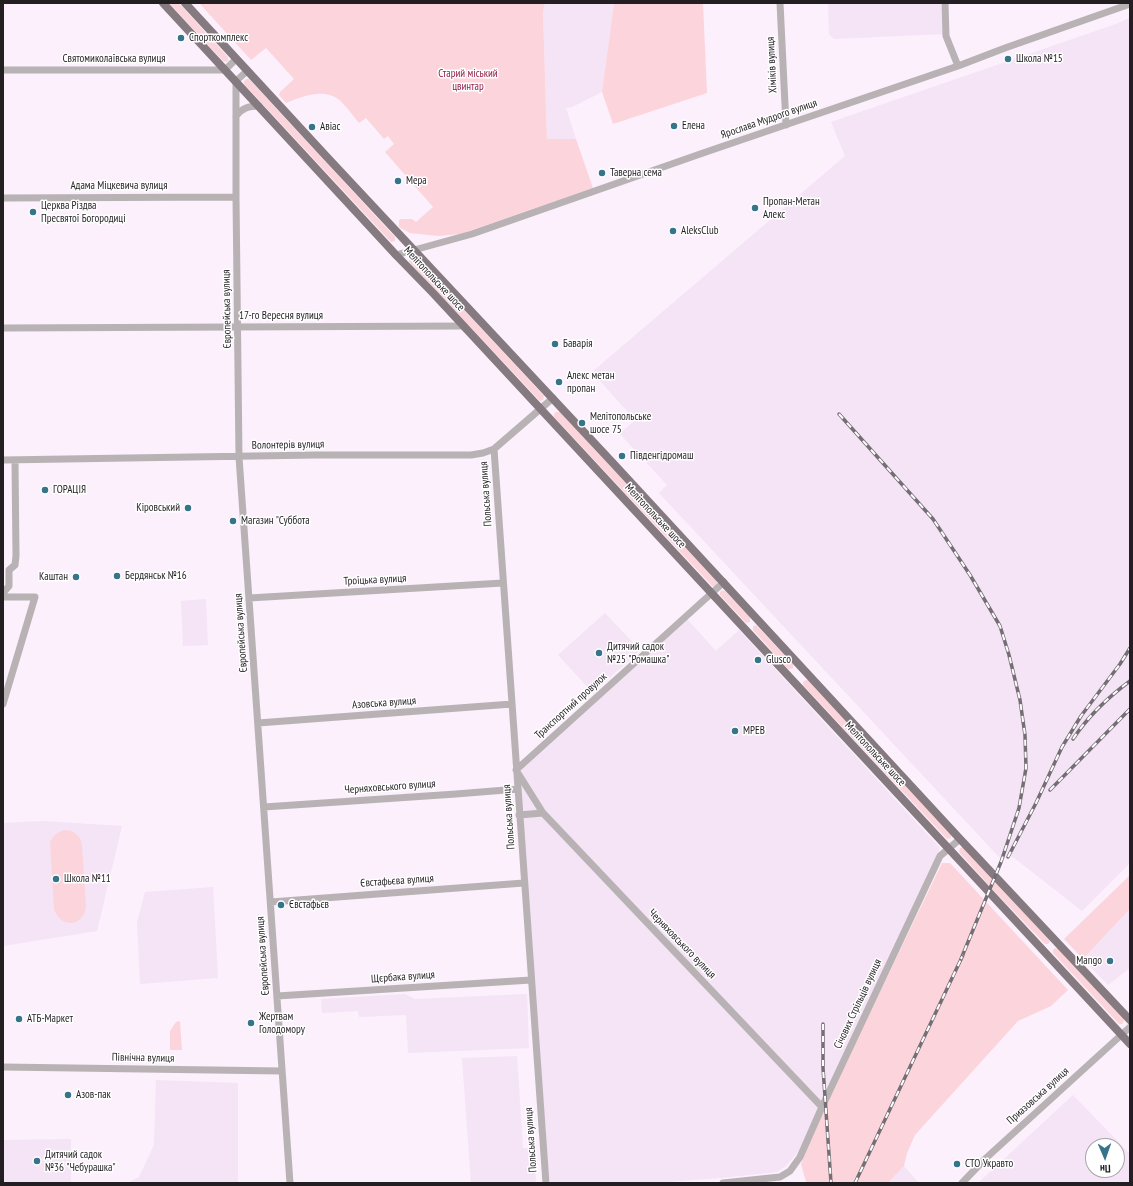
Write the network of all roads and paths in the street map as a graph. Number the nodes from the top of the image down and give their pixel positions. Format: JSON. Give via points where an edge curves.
{"nodes":[{"id":1,"x":163,"y":3,"type":"edge"},
{"id":2,"x":185,"y":3,"type":"edge"},
{"id":3,"x":780,"y":3,"type":"edge"},
{"id":4,"x":945,"y":3,"type":"edge"},
{"id":5,"x":1130,"y":4,"type":"edge"},
{"id":6,"x":236,"y":59,"type":"junction"},
{"id":7,"x":958,"y":66,"type":"junction"},
{"id":8,"x":3,"y":70,"type":"edge"},
{"id":9,"x":225,"y":70,"type":"junction"},
{"id":10,"x":247,"y":71,"type":"junction"},
{"id":11,"x":236,"y":81,"type":"junction"},
{"id":12,"x":259,"y":106,"type":"junction"},
{"id":13,"x":236,"y":116,"type":"junction"},
{"id":14,"x":786,"y":125,"type":"junction"},
{"id":15,"x":236,"y":197,"type":"junction"},
{"id":16,"x":3,"y":198,"type":"edge"},
{"id":17,"x":413,"y":250,"type":"junction"},
{"id":18,"x":396,"y":255,"type":"junction"},
{"id":19,"x":464,"y":326,"type":"junction"},
{"id":20,"x":238,"y":327,"type":"junction"},
{"id":21,"x":3,"y":328,"type":"edge"},
{"id":22,"x":553,"y":398,"type":"junction"},
{"id":23,"x":540,"y":409,"type":"junction"},
{"id":24,"x":494,"y":449,"type":"junction"},
{"id":25,"x":239,"y":457,"type":"junction"},
{"id":26,"x":3,"y":460,"type":"edge"},
{"id":27,"x":15,"y":460,"type":"junction"},
{"id":28,"x":724,"y":582,"type":"junction"},
{"id":29,"x":503,"y":583,"type":"junction"},
{"id":30,"x":3,"y":593,"type":"edge"},
{"id":31,"x":711,"y":593,"type":"junction"},
{"id":32,"x":3,"y":597,"type":"edge"},
{"id":33,"x":249,"y":598,"type":"junction"},
{"id":34,"x":3,"y":704,"type":"edge"},
{"id":35,"x":512,"y":704,"type":"junction"},
{"id":36,"x":258,"y":723,"type":"junction"},
{"id":37,"x":516,"y":770,"type":"junction"},
{"id":38,"x":518,"y":789,"type":"junction"},
{"id":39,"x":264,"y":807,"type":"junction"},
{"id":40,"x":543,"y":813,"type":"junction"},
{"id":41,"x":519,"y":815,"type":"junction"},
{"id":42,"x":960,"y":839,"type":"junction"},
{"id":43,"x":949,"y":849,"type":"junction"},
{"id":44,"x":524,"y":882,"type":"junction"},
{"id":45,"x":271,"y":902,"type":"junction"},
{"id":46,"x":531,"y":980,"type":"junction"},
{"id":47,"x":277,"y":996,"type":"junction"},
{"id":48,"x":1130,"y":1020,"type":"edge"},
{"id":49,"x":1130,"y":1027,"type":"edge"},
{"id":50,"x":1122,"y":1035,"type":"junction"},
{"id":51,"x":1130,"y":1044,"type":"edge"},
{"id":52,"x":3,"y":1067,"type":"edge"},
{"id":53,"x":282,"y":1071,"type":"junction"},
{"id":54,"x":822,"y":1107,"type":"junction"},
{"id":55,"x":290,"y":1183,"type":"edge"},
{"id":56,"x":546,"y":1183,"type":"edge"},
{"id":57,"x":723,"y":1183,"type":"edge"},
{"id":58,"x":962,"y":1183,"type":"edge"}],
"edges":[{"from":1,"to":9,"type":"main road","name":"Мелітопольське шосе"},
{"from":2,"to":6,"type":"main road","name":"Мелітопольське шосе"},
{"from":3,"to":14,"type":"street","name":"Хіміків вулиця"},
{"from":4,"to":7,"type":"street","via":[[946,36]]},
{"from":5,"to":7,"type":"street","name":"Ярослава Мудрого вулиця"},
{"from":6,"to":9,"type":"street"},
{"from":6,"to":10,"type":"main road","name":"Мелітопольське шосе"},
{"from":7,"to":14,"type":"street","name":"Ярослава Мудрого вулиця"},
{"from":8,"to":9,"type":"street","name":"Святомиколаївська вулиця"},
{"from":9,"to":11,"type":"main road","name":"Мелітопольське шосе"},
{"from":10,"to":11,"type":"street"},
{"from":10,"to":17,"type":"main road","name":"Мелітопольське шосе"},
{"from":11,"to":12,"type":"main road","name":"Мелітопольське шосе"},
{"from":11,"to":13,"type":"street","name":"Європейська вулиця"},
{"from":12,"to":13,"type":"street","via":[[245,108]]},
{"from":12,"to":18,"type":"main road","name":"Мелітопольське шосе"},
{"from":13,"to":15,"type":"street","name":"Європейська вулиця"},
{"from":14,"to":17,"type":"street","name":"Ярослава Мудрого вулиця","via":[[472,234]]},
{"from":15,"to":16,"type":"street","name":"Адама Міцкевича вулиця"},
{"from":15,"to":20,"type":"street","name":"Європейська вулиця"},
{"from":17,"to":18,"type":"street","name":"Ярослава Мудрого вулиця"},
{"from":17,"to":22,"type":"main road","name":"Мелітопольське шосе"},
{"from":18,"to":19,"type":"main road","name":"Мелітопольське шосе"},
{"from":19,"to":20,"type":"street","name":"17-го Вересня вулиця"},
{"from":19,"to":23,"type":"main road","name":"Мелітопольське шосе"},
{"from":20,"to":21,"type":"street","name":"17-го Вересня вулиця"},
{"from":20,"to":25,"type":"street","name":"Європейська вулиця"},
{"from":22,"to":23,"type":"street","name":"Волонтерів вулиця"},
{"from":22,"to":28,"type":"main road","name":"Мелітопольське шосе"},
{"from":23,"to":24,"type":"street","name":"Волонтерів вулиця"},
{"from":23,"to":31,"type":"main road","name":"Мелітопольське шосе"},
{"from":24,"to":25,"type":"street","name":"Волонтерів вулиця","via":[[472,455]]},
{"from":24,"to":29,"type":"street","name":"Польська вулиця"},
{"from":25,"to":27,"type":"street","name":"Волонтерів вулиця"},
{"from":25,"to":33,"type":"street","name":"Європейська вулиця"},
{"from":26,"to":27,"type":"street","name":"Волонтерів вулиця"},
{"from":27,"to":30,"type":"street","via":[[16,556],[15,565],[9,570],[9,586]]},
{"from":28,"to":31,"type":"street","name":"Транспортний провулок"},
{"from":28,"to":42,"type":"main road","name":"Мелітопольське шосе"},
{"from":29,"to":33,"type":"street","name":"Троїцька вулиця"},
{"from":29,"to":35,"type":"street","name":"Польська вулиця"},
{"from":31,"to":37,"type":"street","name":"Транспортний провулок"},
{"from":31,"to":43,"type":"main road","name":"Мелітопольське шосе"},
{"from":32,"to":34,"type":"street","via":[[34,597]]},
{"from":33,"to":36,"type":"street","name":"Європейська вулиця"},
{"from":35,"to":36,"type":"street","name":"Азовська вулиця"},
{"from":35,"to":37,"type":"street","name":"Польська вулиця"},
{"from":36,"to":39,"type":"street","name":"Європейська вулиця"},
{"from":37,"to":38,"type":"street","name":"Польська вулиця"},
{"from":37,"to":40,"type":"street","name":"Черняховського вулиця"},
{"from":38,"to":39,"type":"street","name":"Черняховського вулиця"},
{"from":38,"to":41,"type":"street","name":"Польська вулиця"},
{"from":39,"to":45,"type":"street","name":"Європейська вулиця"},
{"from":40,"to":41,"type":"street"},
{"from":40,"to":54,"type":"street","name":"Черняховського вулиця"},
{"from":41,"to":44,"type":"street","name":"Польська вулиця"},
{"from":42,"to":43,"type":"street","name":"Січових Стрільців вулиця"},
{"from":42,"to":48,"type":"main road","name":"Мелітопольське шосе"},
{"from":43,"to":50,"type":"main road","name":"Мелітопольське шосе"},
{"from":43,"to":54,"type":"street","name":"Січових Стрільців вулиця","via":[[940,856]]},
{"from":44,"to":45,"type":"street","name":"Євстафьєва вулиця"},
{"from":44,"to":46,"type":"street","name":"Польська вулиця"},
{"from":45,"to":47,"type":"street","name":"Європейська вулиця"},
{"from":46,"to":47,"type":"street","name":"Щєрбака вулиця"},
{"from":46,"to":56,"type":"street","name":"Польська вулиця"},
{"from":47,"to":53,"type":"street","name":"Європейська вулиця"},
{"from":49,"to":50,"type":"street","name":"Приазовська вулиця"},
{"from":50,"to":51,"type":"main road","name":"Мелітопольське шосе"},
{"from":50,"to":58,"type":"street","name":"Приазовська вулиця"},
{"from":52,"to":53,"type":"street","name":"Північна вулиця"},
{"from":53,"to":55,"type":"street","name":"Європейська вулиця"},
{"from":54,"to":57,"type":"street","name":"Січових Стрільців вулиця","via":[[800,1157],[790,1171],[780,1177]]}]}
